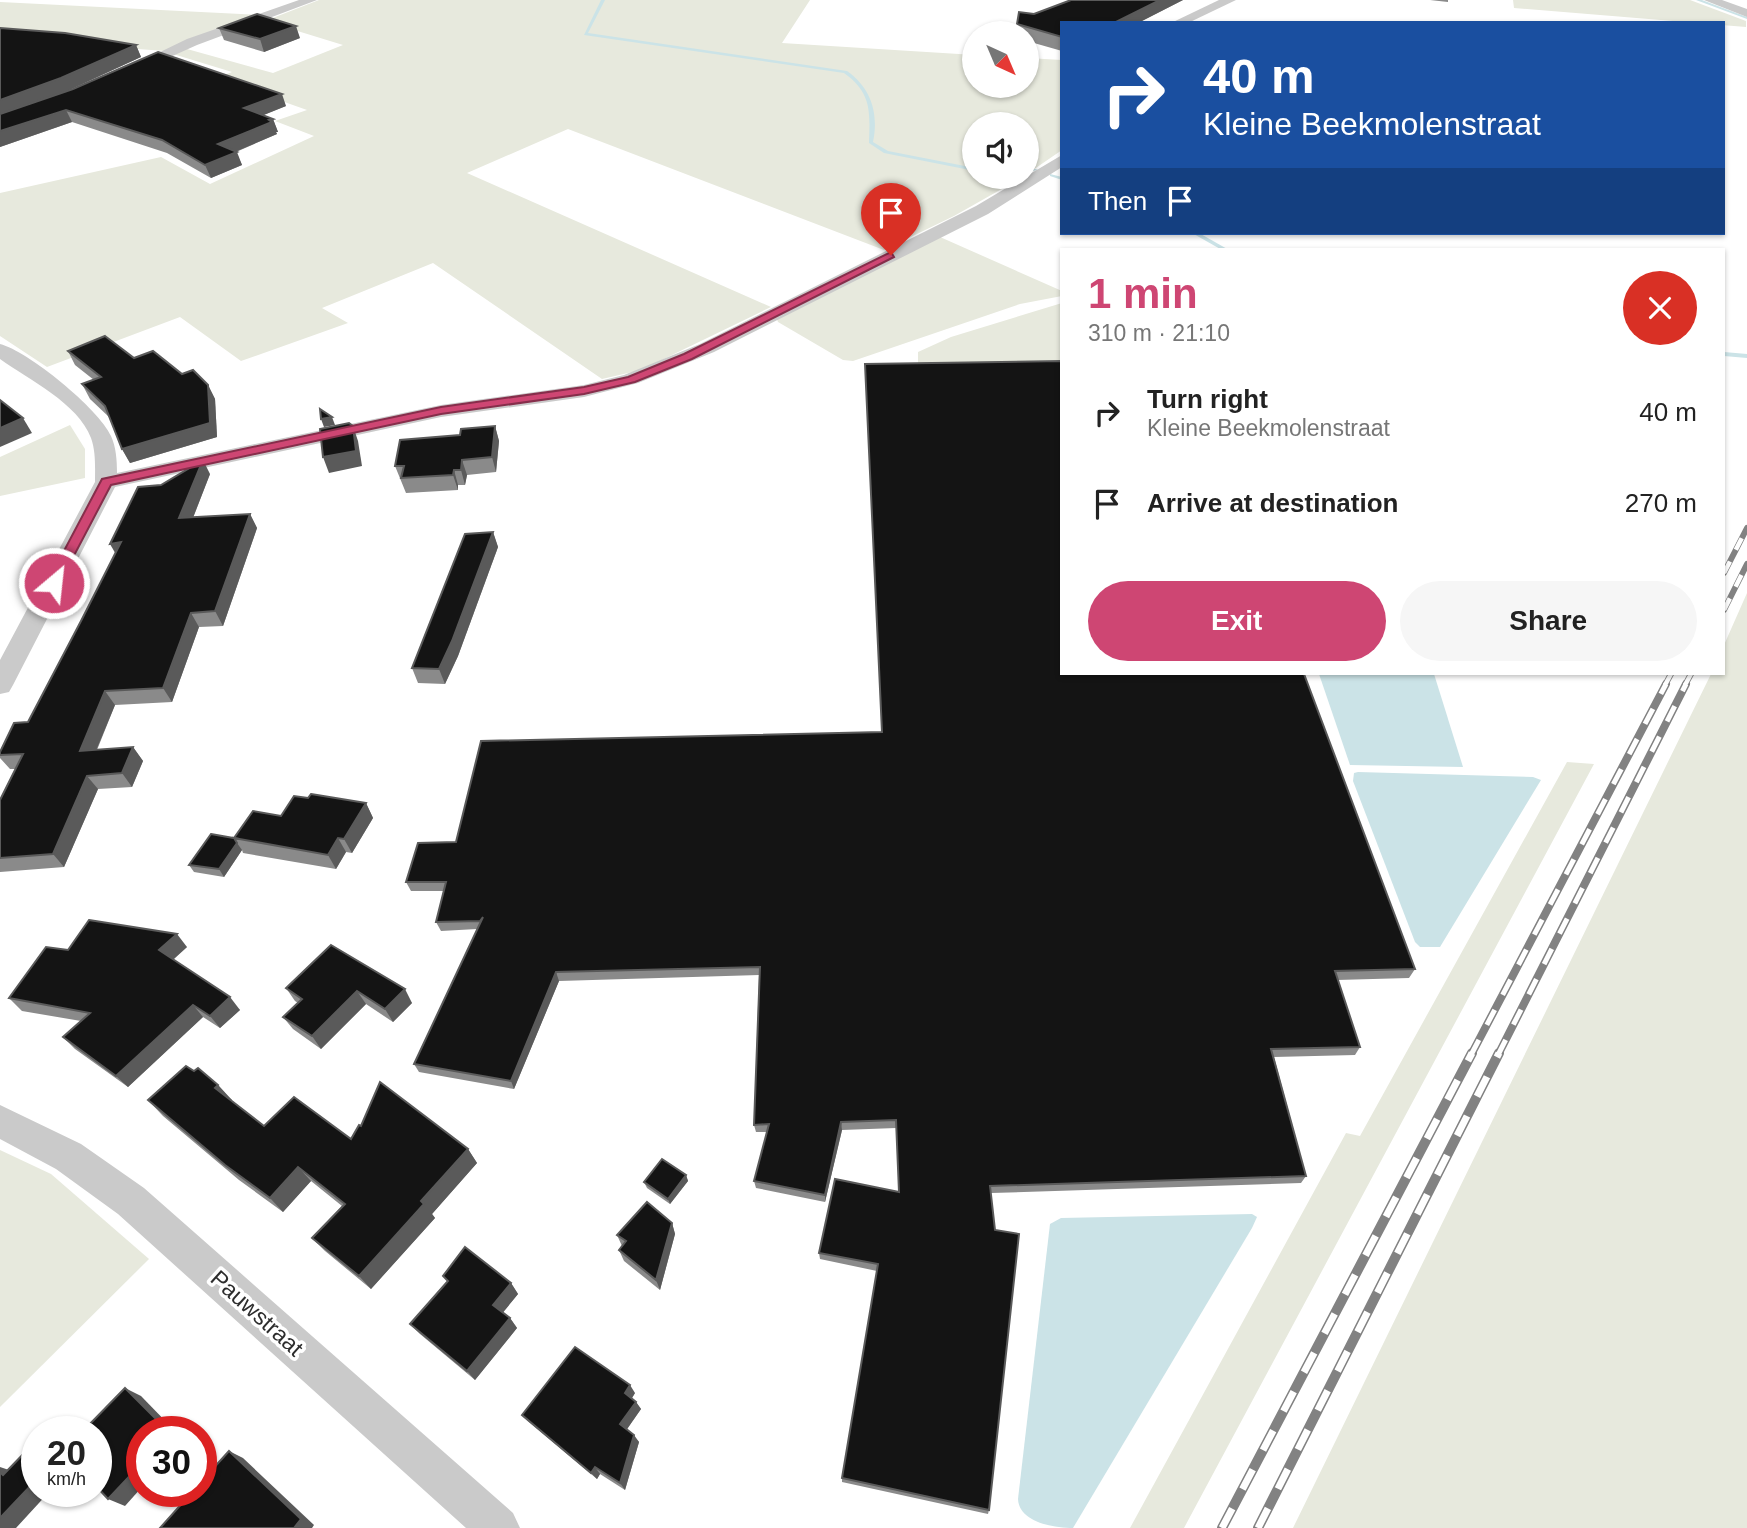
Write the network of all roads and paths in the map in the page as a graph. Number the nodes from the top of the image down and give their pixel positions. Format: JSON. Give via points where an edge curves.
{"nodes":[{"id":1,"x":312,"y":0,"type":"edge"},
{"id":2,"x":1230,"y":0,"type":"edge"},
{"id":3,"x":1710,"y":0,"type":"edge"},
{"id":4,"x":1747,"y":13,"type":"edge"},
{"id":5,"x":1182,"y":21,"type":"edge"},
{"id":6,"x":118,"y":76,"type":"edge"},
{"id":7,"x":1060,"y":161,"type":"edge"},
{"id":8,"x":0,"y":350,"type":"edge"},
{"id":9,"x":106,"y":482,"type":"junction"},
{"id":10,"x":0,"y":685,"type":"edge"},
{"id":11,"x":0,"y":1122,"type":"edge"},
{"id":12,"x":498,"y":1528,"type":"edge"}],
"edges":[{"from":1,"to":6,"type":"street","via":[[192,42]]},
{"from":2,"to":5,"type":"street"},
{"from":3,"to":4,"type":"street"},
{"from":7,"to":9,"type":"street","via":[[982,210],[694,354],[631,380],[441,411]]},
{"from":8,"to":9,"type":"street","via":[[78,408],[97,429],[106,453]]},
{"from":9,"to":10,"type":"street"},
{"from":11,"to":12,"type":"street","name":"Pauwstraat","via":[[46,1142],[159,1225]]}]}
